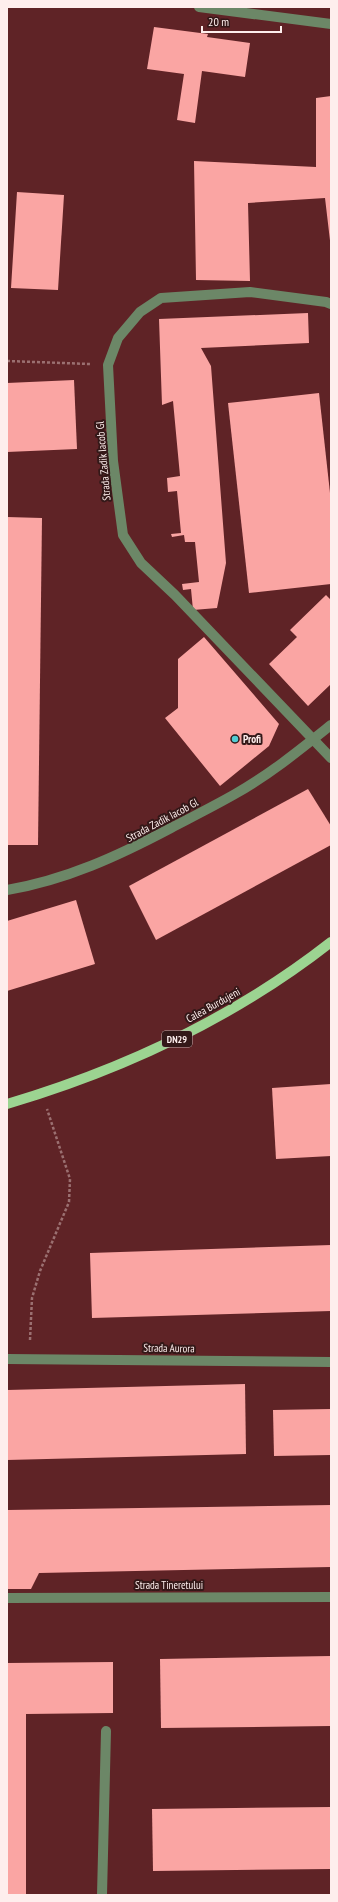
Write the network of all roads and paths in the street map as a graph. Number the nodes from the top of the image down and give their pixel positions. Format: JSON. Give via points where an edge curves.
{"nodes":[{"id":1,"x":199,"y":7,"type":"edge"},
{"id":2,"x":331,"y":24,"type":"edge"},
{"id":3,"x":331,"y":304,"type":"edge"},
{"id":4,"x":7,"y":361,"type":"edge"},
{"id":5,"x":108,"y":365,"type":"junction"},
{"id":6,"x":331,"y":725,"type":"edge"},
{"id":7,"x":313,"y":740,"type":"junction"},
{"id":8,"x":331,"y":758,"type":"edge"},
{"id":9,"x":7,"y":890,"type":"edge"},
{"id":10,"x":331,"y":942,"type":"edge"},
{"id":11,"x":42,"y":1094,"type":"junction"},
{"id":12,"x":7,"y":1104,"type":"edge"},
{"id":13,"x":7,"y":1359,"type":"edge"},
{"id":14,"x":29,"y":1359,"type":"junction"},
{"id":15,"x":331,"y":1362,"type":"edge"},
{"id":16,"x":331,"y":1597,"type":"edge"},
{"id":17,"x":7,"y":1598,"type":"edge"},
{"id":18,"x":106,"y":1731,"type":"dead end"},
{"id":19,"x":102,"y":1895,"type":"edge"}],
"edges":[{"from":1,"to":2,"type":"street"},
{"from":3,"to":5,"type":"street","name":"Strada Zadik Iacob Gl","via":[[250,292],[161,298],[140,312],[118,338]]},
{"from":4,"to":5,"type":"path"},
{"from":5,"to":7,"type":"street","name":"Strada Zadik Iacob Gl","via":[[113,461],[123,535],[141,563],[175,595]]},
{"from":6,"to":7,"type":"street","name":"Strada Zadik Iacob Gl"},
{"from":7,"to":8,"type":"street","name":"Strada Zadik Iacob Gl"},
{"from":7,"to":9,"type":"street","name":"Strada Zadik Iacob Gl","via":[[236,794],[122,854],[67,876],[30,887]]},
{"from":10,"to":11,"type":"main road","name":"Calea Burdujeni","number":"DN29","via":[[304,964],[237,1007],[166,1045],[106,1071]]},
{"from":11,"to":12,"type":"main road","name":"Calea Burdujeni","number":"DN29"},
{"from":11,"to":14,"type":"path","via":[[70,1179],[69,1202],[40,1271],[32,1298]]},
{"from":13,"to":14,"type":"street","name":"Strada Aurora"},
{"from":14,"to":15,"type":"street","name":"Strada Aurora"},
{"from":16,"to":17,"type":"street","name":"Strada Tineretului"},
{"from":18,"to":19,"type":"street"}]}
